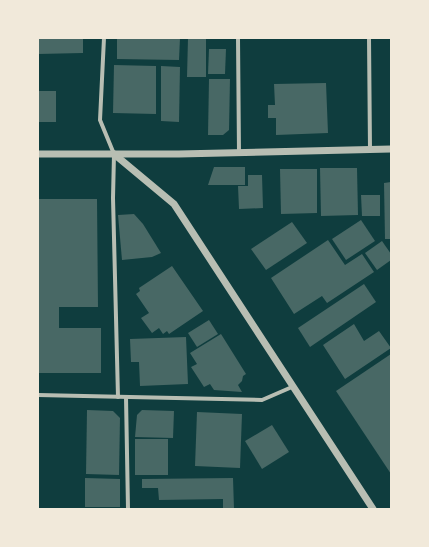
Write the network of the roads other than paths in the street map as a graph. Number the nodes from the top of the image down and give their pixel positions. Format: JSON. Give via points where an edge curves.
{"nodes":[{"id":1,"x":104,"y":38,"type":"edge"},
{"id":2,"x":238,"y":38,"type":"edge"},
{"id":3,"x":369,"y":38,"type":"edge"},
{"id":4,"x":391,"y":149,"type":"edge"},
{"id":5,"x":370,"y":150,"type":"junction"},
{"id":6,"x":239,"y":153,"type":"junction"},
{"id":7,"x":38,"y":154,"type":"edge"},
{"id":8,"x":114,"y":154,"type":"junction"},
{"id":9,"x":292,"y":387,"type":"junction"},
{"id":10,"x":38,"y":395,"type":"edge"},
{"id":11,"x":118,"y":397,"type":"junction"},
{"id":12,"x":126,"y":397,"type":"junction"},
{"id":13,"x":128,"y":509,"type":"edge"},
{"id":14,"x":373,"y":509,"type":"edge"}],
"edges":[{"from":1,"to":8,"type":"street","via":[[100,120]]},
{"from":2,"to":6,"type":"street"},
{"from":3,"to":5,"type":"street"},
{"from":4,"to":5,"type":"street"},
{"from":5,"to":6,"type":"street"},
{"from":6,"to":8,"type":"street"},
{"from":7,"to":8,"type":"street"},
{"from":8,"to":9,"type":"street","via":[[174,204]]},
{"from":8,"to":11,"type":"street"},
{"from":9,"to":12,"type":"street","via":[[262,400]]},
{"from":9,"to":14,"type":"street"},
{"from":10,"to":11,"type":"street"},
{"from":11,"to":12,"type":"street"},
{"from":12,"to":13,"type":"street"}]}
